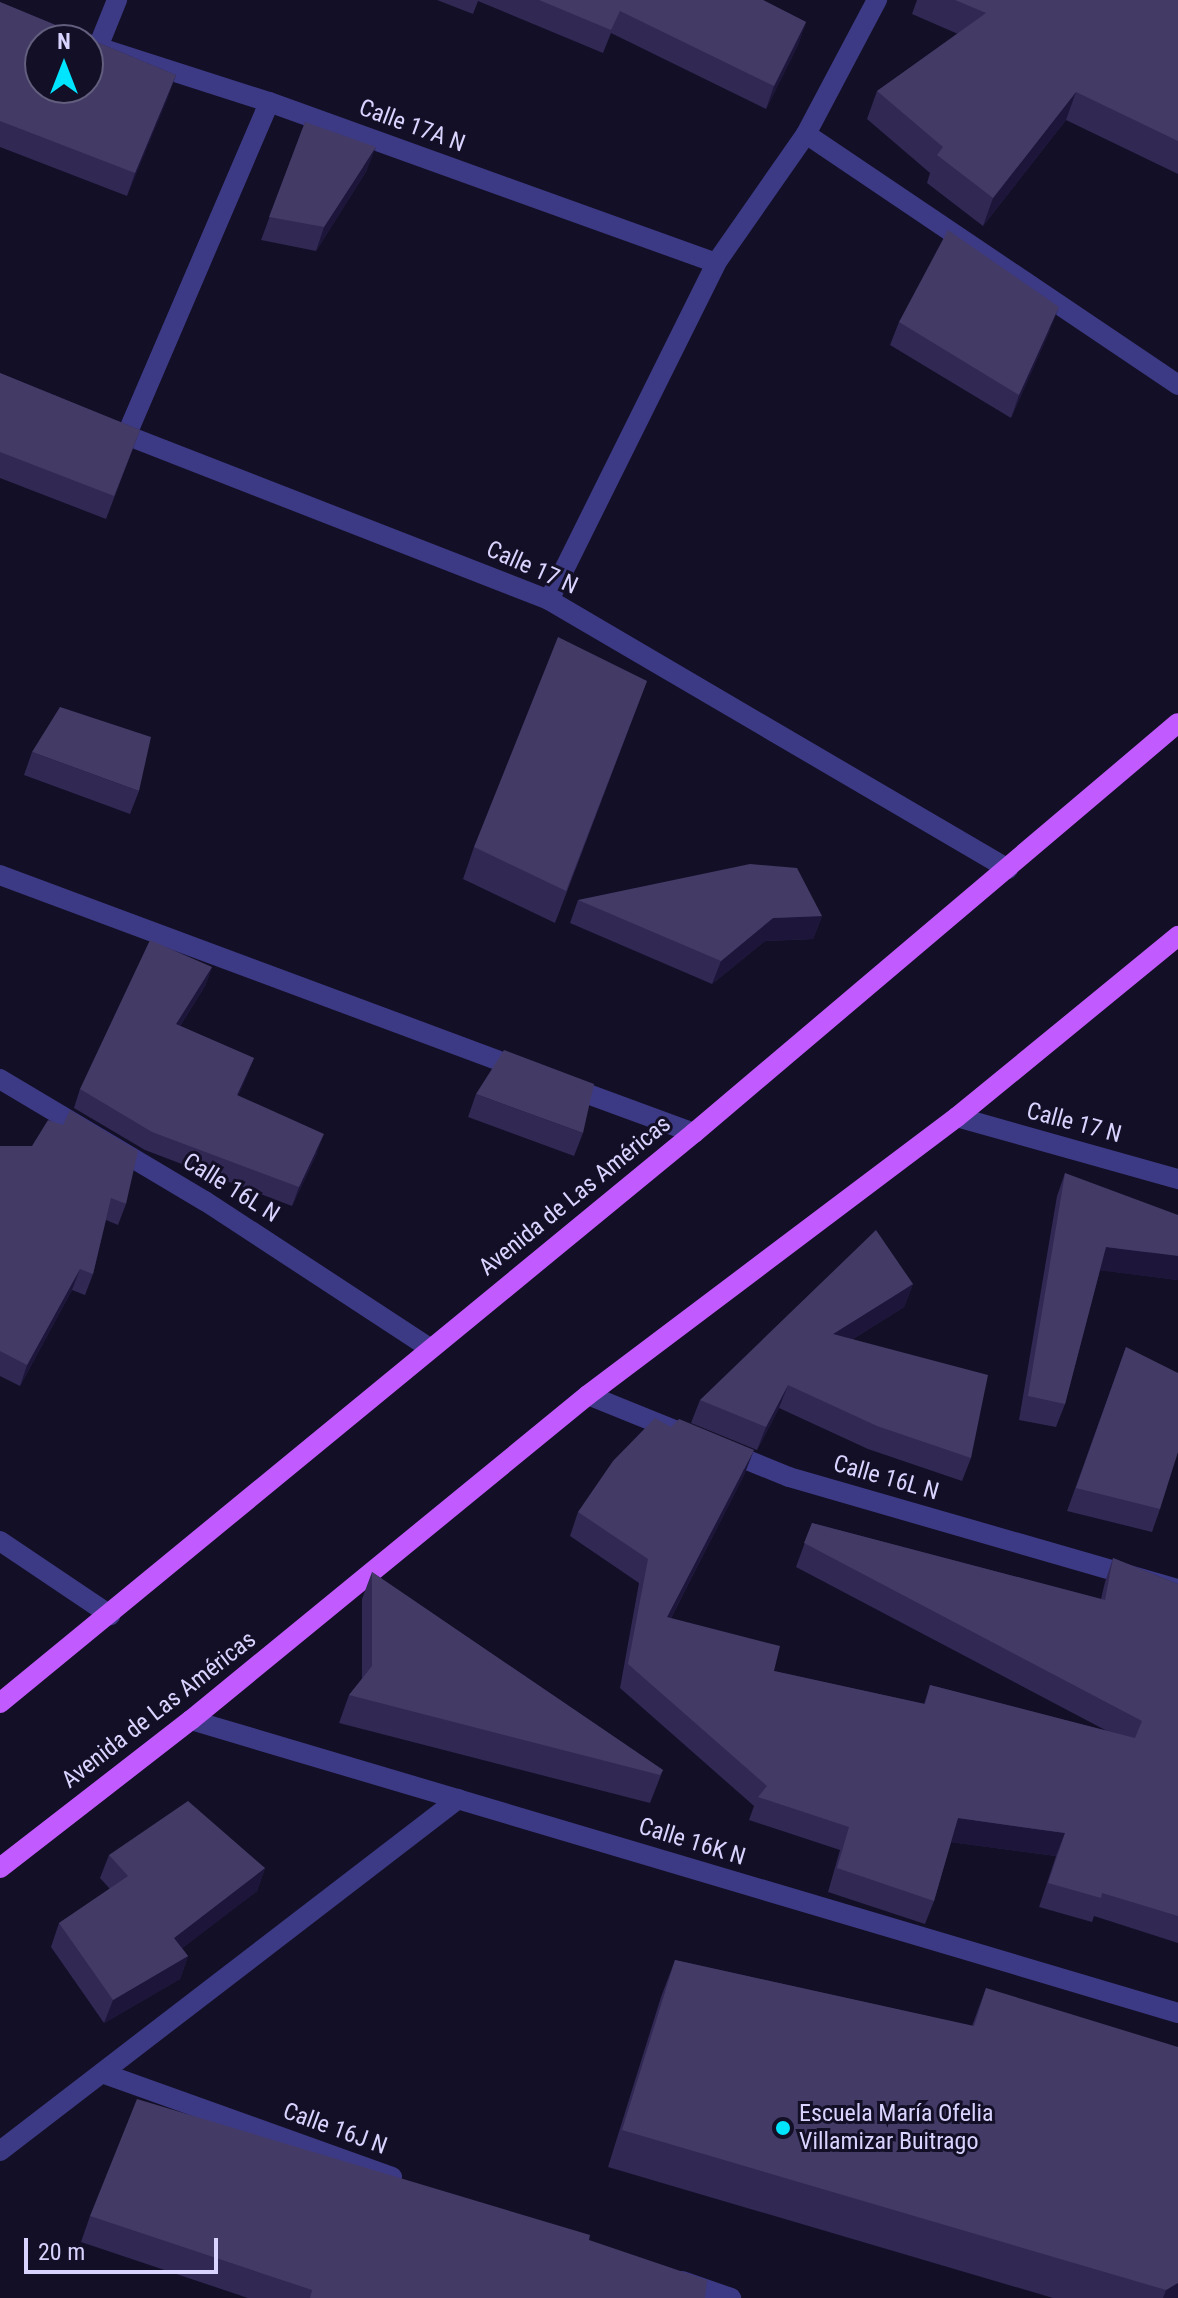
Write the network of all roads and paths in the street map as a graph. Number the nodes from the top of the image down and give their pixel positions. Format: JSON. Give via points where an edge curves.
{"nodes":[{"id":1,"x":117,"y":0,"type":"edge"},
{"id":2,"x":877,"y":0,"type":"edge"},
{"id":3,"x":104,"y":25,"type":"edge"},
{"id":4,"x":104,"y":50,"type":"edge"},
{"id":5,"x":269,"y":102,"type":"junction"},
{"id":6,"x":806,"y":134,"type":"junction"},
{"id":7,"x":716,"y":263,"type":"junction"},
{"id":8,"x":1178,"y":385,"type":"edge"},
{"id":9,"x":99,"y":424,"type":"edge"},
{"id":10,"x":127,"y":434,"type":"junction"},
{"id":11,"x":549,"y":600,"type":"junction"},
{"id":12,"x":1178,"y":723,"type":"edge"},
{"id":13,"x":1008,"y":869,"type":"junction"},
{"id":14,"x":0,"y":875,"type":"edge"},
{"id":15,"x":1178,"y":936,"type":"edge"},
{"id":16,"x":0,"y":1079,"type":"edge"},
{"id":17,"x":957,"y":1117,"type":"junction"},
{"id":18,"x":694,"y":1133,"type":"junction"},
{"id":19,"x":1178,"y":1179,"type":"edge"},
{"id":20,"x":430,"y":1348,"type":"junction"},
{"id":21,"x":588,"y":1395,"type":"junction"},
{"id":22,"x":0,"y":1541,"type":"edge"},
{"id":23,"x":1178,"y":1589,"type":"edge"},
{"id":24,"x":110,"y":1615,"type":"junction"},
{"id":25,"x":0,"y":1703,"type":"edge"},
{"id":26,"x":191,"y":1720,"type":"junction"},
{"id":27,"x":458,"y":1799,"type":"junction"},
{"id":28,"x":0,"y":1868,"type":"edge"},
{"id":29,"x":1178,"y":2013,"type":"edge"},
{"id":30,"x":102,"y":2073,"type":"junction"},
{"id":31,"x":0,"y":2151,"type":"edge"},
{"id":32,"x":417,"y":2186,"type":"edge"},
{"id":33,"x":656,"y":2271,"type":"edge"},
{"id":34,"x":731,"y":2298,"type":"edge"}],
"edges":[{"from":1,"to":3,"type":"street"},
{"from":2,"to":6,"type":"street"},
{"from":4,"to":5,"type":"street","name":"Calle 17A N"},
{"from":5,"to":7,"type":"street","name":"Calle 17A N"},
{"from":5,"to":10,"type":"street"},
{"from":6,"to":7,"type":"street"},
{"from":6,"to":8,"type":"street"},
{"from":7,"to":11,"type":"street"},
{"from":9,"to":10,"type":"street","name":"Calle 17 N"},
{"from":10,"to":11,"type":"street","name":"Calle 17 N"},
{"from":11,"to":13,"type":"street","name":"Calle 17 N"},
{"from":12,"to":13,"type":"main road","name":"Avenida de Las Américas"},
{"from":13,"to":18,"type":"main road","name":"Avenida de Las Américas"},
{"from":14,"to":18,"type":"street"},
{"from":15,"to":17,"type":"main road","name":"Avenida de Las Américas"},
{"from":16,"to":20,"type":"street","name":"Calle 16L N","via":[[205,1201]]},
{"from":17,"to":19,"type":"street","name":"Calle 17 N"},
{"from":17,"to":21,"type":"main road","name":"Avenida de Las Américas"},
{"from":18,"to":20,"type":"main road","name":"Avenida de Las Américas"},
{"from":20,"to":24,"type":"main road","name":"Avenida de Las Américas"},
{"from":21,"to":23,"type":"street","name":"Calle 16L N","via":[[789,1477]]},
{"from":21,"to":26,"type":"main road","name":"Avenida de Las Américas"},
{"from":22,"to":24,"type":"street"},
{"from":24,"to":25,"type":"main road","name":"Avenida de Las Américas"},
{"from":26,"to":27,"type":"street","name":"Calle 16K N"},
{"from":26,"to":28,"type":"main road","name":"Avenida de Las Américas"},
{"from":27,"to":29,"type":"street","name":"Calle 16K N"},
{"from":27,"to":30,"type":"street"},
{"from":30,"to":31,"type":"street"},
{"from":30,"to":32,"type":"street","name":"Calle 16J N"},
{"from":33,"to":34,"type":"street"}]}
